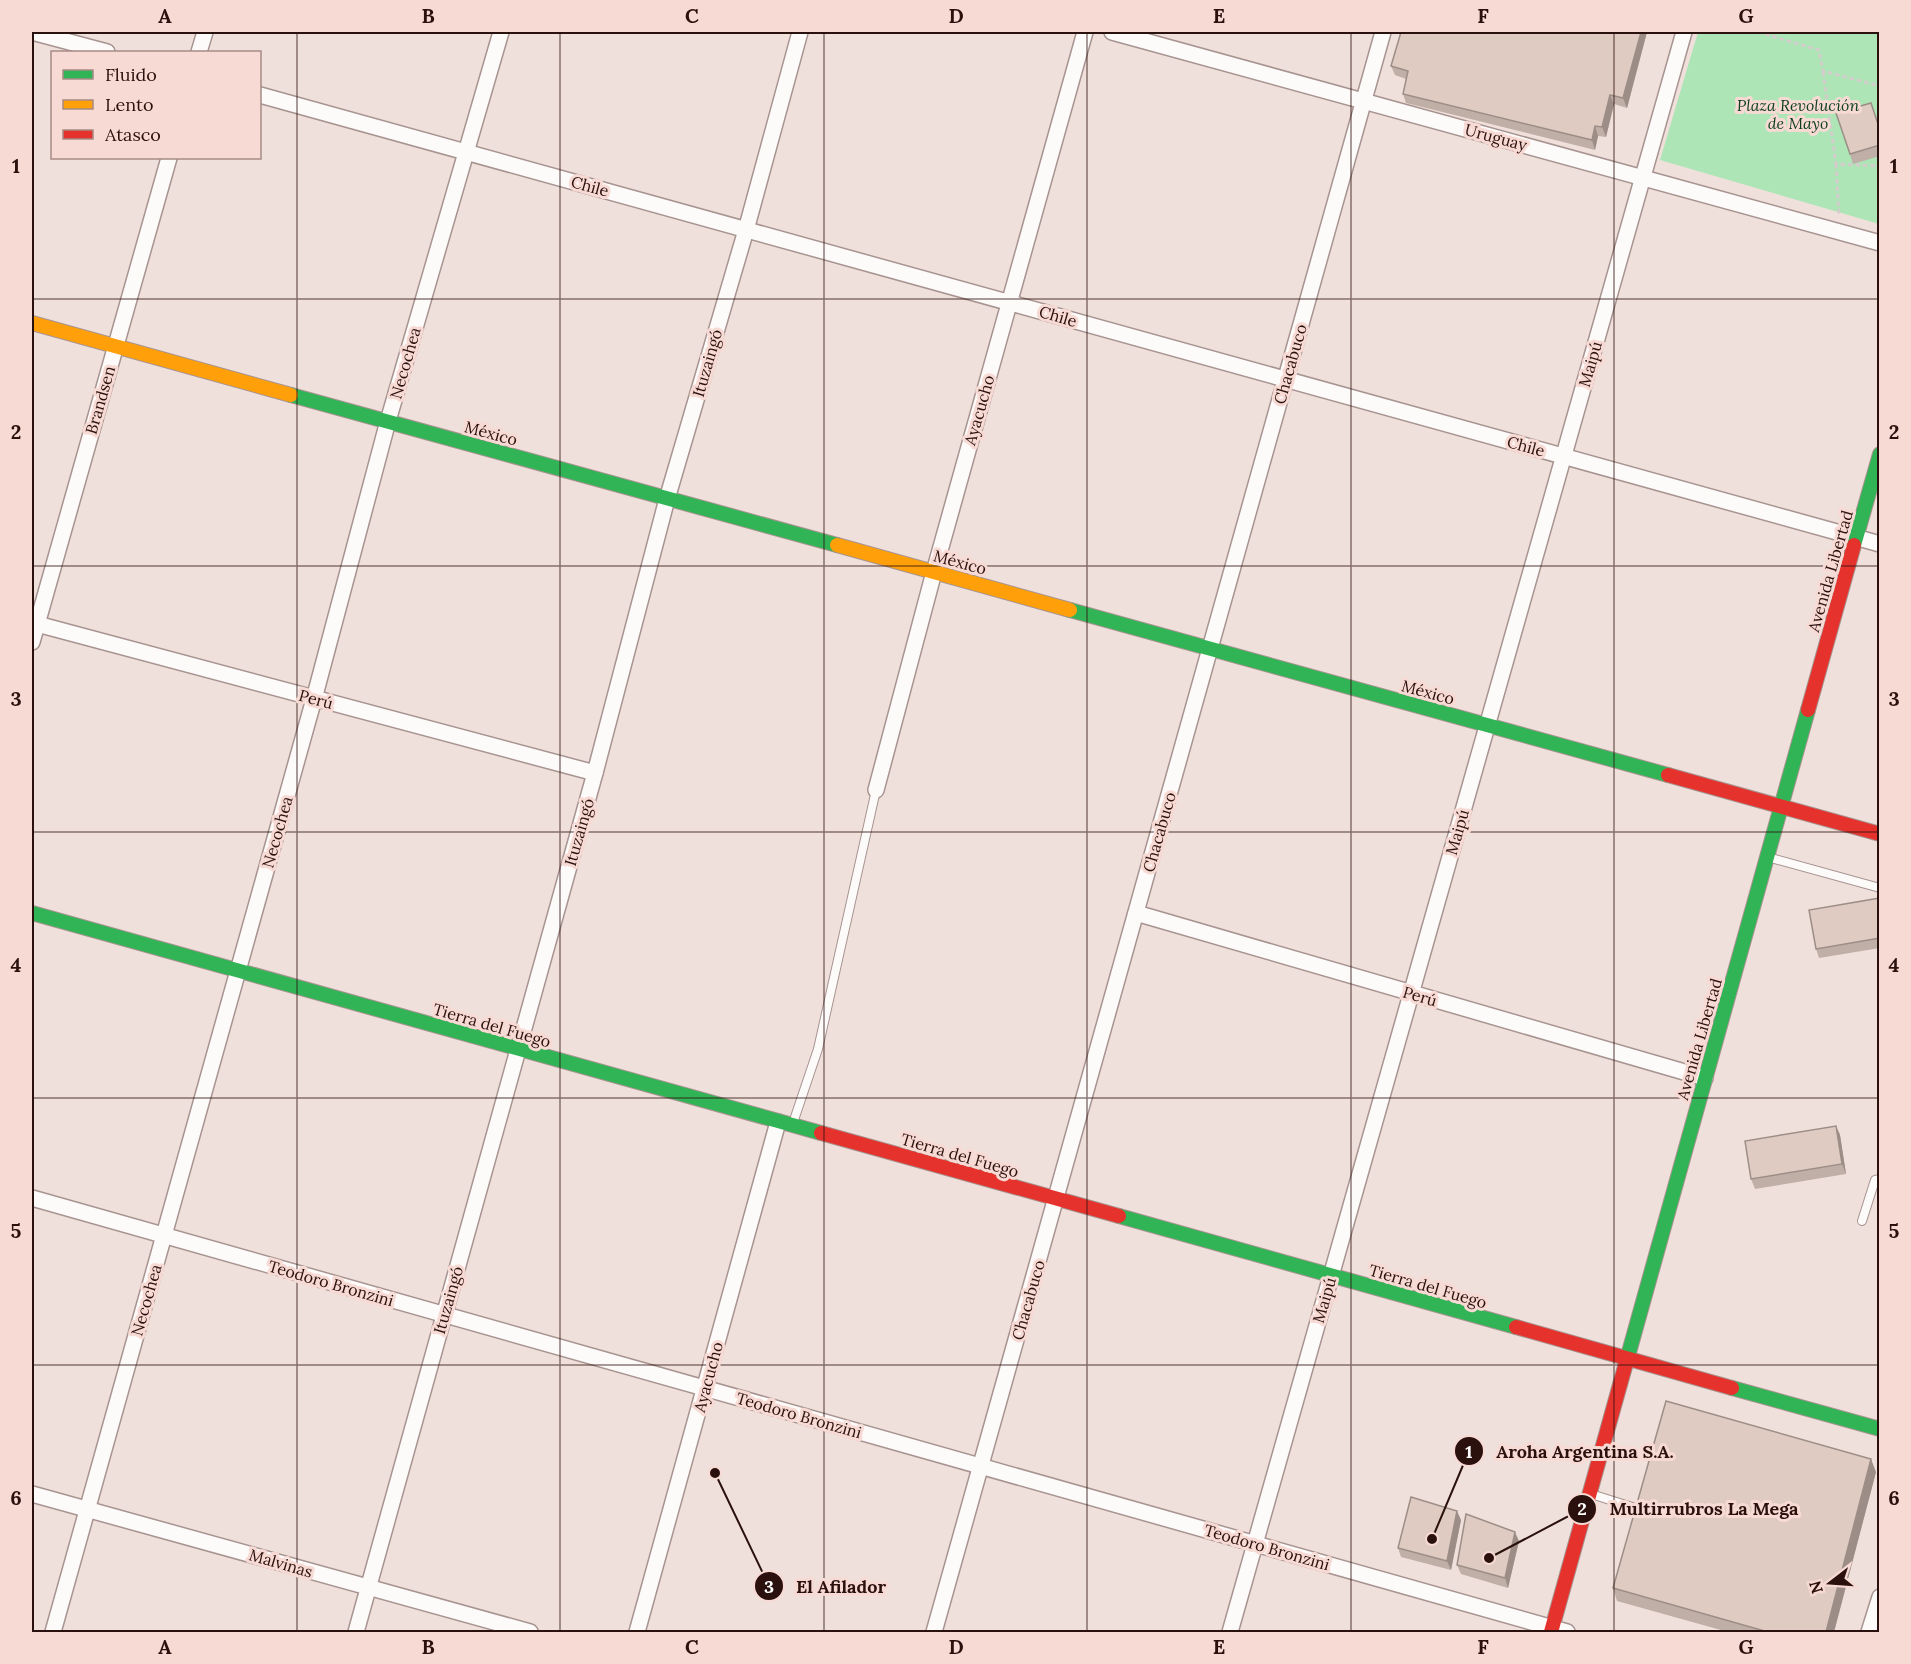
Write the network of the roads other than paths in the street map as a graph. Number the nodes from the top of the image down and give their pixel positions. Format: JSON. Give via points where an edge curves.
{"nodes":[{"id":1,"x":32,"y":32,"type":"edge"},
{"id":2,"x":205,"y":32,"type":"edge"},
{"id":3,"x":501,"y":32,"type":"edge"},
{"id":4,"x":800,"y":32,"type":"edge"},
{"id":5,"x":1085,"y":32,"type":"edge"},
{"id":6,"x":1112,"y":32,"type":"edge"},
{"id":7,"x":1383,"y":32,"type":"edge"},
{"id":8,"x":1684,"y":32,"type":"edge"},
{"id":9,"x":103,"y":51,"type":"edge"},
{"id":10,"x":199,"y":51,"type":"edge"},
{"id":11,"x":261,"y":95,"type":"edge"},
{"id":12,"x":1364,"y":101,"type":"junction"},
{"id":13,"x":467,"y":152,"type":"junction"},
{"id":14,"x":169,"y":159,"type":"edge"},
{"id":15,"x":1642,"y":178,"type":"junction"},
{"id":16,"x":746,"y":230,"type":"junction"},
{"id":17,"x":1880,"y":243,"type":"edge"},
{"id":18,"x":1009,"y":303,"type":"junction"},
{"id":19,"x":32,"y":323,"type":"edge"},
{"id":20,"x":115,"y":346,"type":"junction"},
{"id":21,"x":1286,"y":379,"type":"junction"},
{"id":22,"x":388,"y":421,"type":"junction"},
{"id":23,"x":1880,"y":454,"type":"edge"},
{"id":24,"x":1564,"y":456,"type":"junction"},
{"id":25,"x":668,"y":499,"type":"junction"},
{"id":26,"x":1856,"y":537,"type":"junction"},
{"id":27,"x":1880,"y":544,"type":"edge"},
{"id":28,"x":934,"y":572,"type":"junction"},
{"id":29,"x":37,"y":624,"type":"junction"},
{"id":30,"x":32,"y":642,"type":"edge"},
{"id":31,"x":1210,"y":649,"type":"junction"},
{"id":32,"x":314,"y":699,"type":"junction"},
{"id":33,"x":1487,"y":725,"type":"junction"},
{"id":34,"x":595,"y":773,"type":"junction"},
{"id":35,"x":876,"y":790,"type":"joint"},
{"id":36,"x":1780,"y":806,"type":"junction"},
{"id":37,"x":1880,"y":834,"type":"edge"},
{"id":38,"x":1766,"y":856,"type":"junction"},
{"id":39,"x":1880,"y":888,"type":"edge"},
{"id":40,"x":32,"y":913,"type":"edge"},
{"id":41,"x":1136,"y":914,"type":"junction"},
{"id":42,"x":238,"y":971,"type":"junction"},
{"id":43,"x":1411,"y":993,"type":"junction"},
{"id":44,"x":518,"y":1049,"type":"junction"},
{"id":45,"x":1705,"y":1078,"type":"junction"},
{"id":46,"x":785,"y":1124,"type":"junction"},
{"id":47,"x":1880,"y":1179,"type":"edge"},
{"id":48,"x":32,"y":1198,"type":"edge"},
{"id":49,"x":1056,"y":1199,"type":"junction"},
{"id":50,"x":1862,"y":1221,"type":"dead end"},
{"id":51,"x":164,"y":1236,"type":"junction"},
{"id":52,"x":1331,"y":1276,"type":"junction"},
{"id":53,"x":444,"y":1315,"type":"junction"},
{"id":54,"x":1627,"y":1359,"type":"junction"},
{"id":55,"x":705,"y":1389,"type":"junction"},
{"id":56,"x":1880,"y":1429,"type":"edge"},
{"id":57,"x":981,"y":1467,"type":"junction"},
{"id":58,"x":32,"y":1494,"type":"edge"},
{"id":59,"x":1589,"y":1494,"type":"junction"},
{"id":60,"x":87,"y":1510,"type":"junction"},
{"id":61,"x":1657,"y":1514,"type":"edge"},
{"id":62,"x":1255,"y":1544,"type":"junction"},
{"id":63,"x":368,"y":1588,"type":"junction"},
{"id":64,"x":1880,"y":1597,"type":"edge"},
{"id":65,"x":1556,"y":1631,"type":"edge"},
{"id":66,"x":53,"y":1632,"type":"edge"},
{"id":67,"x":356,"y":1632,"type":"edge"},
{"id":68,"x":530,"y":1632,"type":"edge"},
{"id":69,"x":638,"y":1632,"type":"edge"},
{"id":70,"x":934,"y":1632,"type":"edge"},
{"id":71,"x":1230,"y":1632,"type":"edge"},
{"id":72,"x":1869,"y":1632,"type":"edge"}],
"edges":[{"from":1,"to":9,"type":"street"},
{"from":2,"to":10,"type":"street"},
{"from":3,"to":13,"type":"street","name":"Necochea"},
{"from":4,"to":16,"type":"street","name":"Ituzaingó"},
{"from":5,"to":18,"type":"street","name":"Ayacucho"},
{"from":6,"to":12,"type":"street","name":"Uruguay"},
{"from":7,"to":12,"type":"street","name":"Chacabuco"},
{"from":8,"to":15,"type":"street","name":"Maipú"},
{"from":11,"to":13,"type":"street","name":"Chile"},
{"from":12,"to":15,"type":"street","name":"Uruguay"},
{"from":12,"to":21,"type":"street","name":"Chacabuco"},
{"from":13,"to":16,"type":"street","name":"Chile"},
{"from":13,"to":22,"type":"street","name":"Necochea"},
{"from":14,"to":20,"type":"street","name":"Brandsen"},
{"from":15,"to":17,"type":"street","name":"Uruguay"},
{"from":15,"to":24,"type":"street","name":"Maipú"},
{"from":16,"to":18,"type":"street","name":"Chile"},
{"from":16,"to":25,"type":"street","name":"Ituzaingó"},
{"from":18,"to":21,"type":"street","name":"Chile"},
{"from":18,"to":28,"type":"street","name":"Ayacucho"},
{"from":19,"to":20,"type":"street","name":"México"},
{"from":20,"to":22,"type":"street","name":"México"},
{"from":20,"to":29,"type":"street","name":"Brandsen"},
{"from":21,"to":24,"type":"street","name":"Chile"},
{"from":21,"to":31,"type":"street","name":"Chacabuco"},
{"from":22,"to":25,"type":"street","name":"México"},
{"from":22,"to":32,"type":"street","name":"Necochea"},
{"from":23,"to":26,"type":"street","name":"Avenida Libertad"},
{"from":24,"to":26,"type":"street","name":"Chile"},
{"from":24,"to":33,"type":"street","name":"Maipú"},
{"from":25,"to":28,"type":"street","name":"México"},
{"from":25,"to":34,"type":"street","name":"Ituzaingó"},
{"from":26,"to":27,"type":"street","name":"Chile"},
{"from":26,"to":36,"type":"street","name":"Avenida Libertad"},
{"from":28,"to":31,"type":"street","name":"México"},
{"from":28,"to":35,"type":"street","name":"Ayacucho"},
{"from":29,"to":30,"type":"street","name":"Brandsen"},
{"from":29,"to":32,"type":"street","name":"Perú"},
{"from":31,"to":33,"type":"street","name":"México"},
{"from":31,"to":41,"type":"street","name":"Chacabuco"},
{"from":32,"to":34,"type":"street","name":"Perú"},
{"from":32,"to":42,"type":"street","name":"Necochea"},
{"from":33,"to":36,"type":"street","name":"México"},
{"from":33,"to":43,"type":"street","name":"Maipú"},
{"from":34,"to":44,"type":"street","name":"Ituzaingó"},
{"from":35,"to":46,"type":"lane","via":[[818,1050]]},
{"from":36,"to":37,"type":"street","name":"México"},
{"from":36,"to":38,"type":"street","name":"Avenida Libertad"},
{"from":38,"to":39,"type":"lane"},
{"from":38,"to":45,"type":"street","name":"Avenida Libertad"},
{"from":40,"to":42,"type":"street","name":"Tierra del Fuego"},
{"from":41,"to":43,"type":"street","name":"Perú"},
{"from":41,"to":49,"type":"street","name":"Chacabuco"},
{"from":42,"to":44,"type":"street","name":"Tierra del Fuego"},
{"from":42,"to":51,"type":"street","name":"Necochea"},
{"from":43,"to":45,"type":"street","name":"Perú"},
{"from":43,"to":52,"type":"street","name":"Maipú"},
{"from":44,"to":46,"type":"street","name":"Tierra del Fuego"},
{"from":44,"to":53,"type":"street","name":"Ituzaingó"},
{"from":45,"to":54,"type":"street","name":"Avenida Libertad"},
{"from":46,"to":49,"type":"street","name":"Tierra del Fuego"},
{"from":46,"to":55,"type":"street","name":"Ayacucho"},
{"from":47,"to":50,"type":"lane","via":[[1875,1180]]},
{"from":48,"to":51,"type":"street","name":"Teodoro Bronzini"},
{"from":49,"to":52,"type":"street","name":"Tierra del Fuego"},
{"from":49,"to":57,"type":"street","name":"Chacabuco"},
{"from":51,"to":53,"type":"street","name":"Teodoro Bronzini"},
{"from":51,"to":60,"type":"street","name":"Necochea"},
{"from":52,"to":54,"type":"street","name":"Tierra del Fuego"},
{"from":52,"to":62,"type":"street","name":"Maipú"},
{"from":53,"to":55,"type":"street","name":"Teodoro Bronzini"},
{"from":53,"to":63,"type":"street","name":"Ituzaingó"},
{"from":54,"to":56,"type":"street","name":"Tierra del Fuego"},
{"from":54,"to":59,"type":"street","name":"Avenida Libertad"},
{"from":55,"to":57,"type":"street","name":"Teodoro Bronzini"},
{"from":55,"to":69,"type":"street","name":"Ayacucho"},
{"from":57,"to":62,"type":"street","name":"Teodoro Bronzini"},
{"from":57,"to":70,"type":"street","name":"Chacabuco"},
{"from":58,"to":60,"type":"street","name":"Malvinas"},
{"from":59,"to":61,"type":"lane"},
{"from":59,"to":65,"type":"street","name":"Avenida Libertad"},
{"from":60,"to":63,"type":"street","name":"Malvinas"},
{"from":60,"to":66,"type":"street","name":"Necochea"},
{"from":62,"to":65,"type":"street","name":"Teodoro Bronzini"},
{"from":62,"to":71,"type":"street","name":"Maipú"},
{"from":63,"to":67,"type":"street","name":"Ituzaingó"},
{"from":63,"to":68,"type":"street","name":"Malvinas"},
{"from":64,"to":72,"type":"street"}]}
